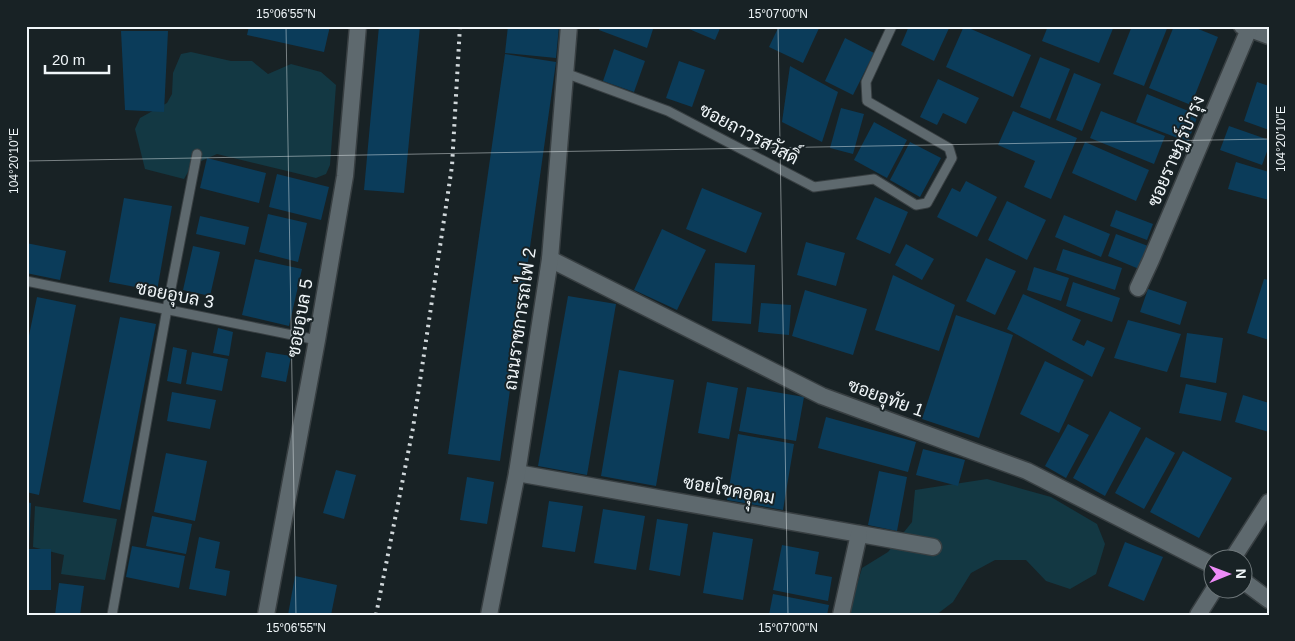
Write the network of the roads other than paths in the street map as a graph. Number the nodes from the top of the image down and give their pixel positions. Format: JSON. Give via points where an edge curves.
{"nodes":[{"id":1,"x":358,"y":26,"type":"edge"},
{"id":2,"x":569,"y":26,"type":"edge"},
{"id":3,"x":892,"y":26,"type":"edge"},
{"id":4,"x":1245,"y":28,"type":"edge"},
{"id":5,"x":1269,"y":36,"type":"edge"},
{"id":6,"x":565,"y":73,"type":"junction"},
{"id":7,"x":197,"y":154,"type":"dead end"},
{"id":8,"x":550,"y":259,"type":"junction"},
{"id":9,"x":26,"y":281,"type":"edge"},
{"id":10,"x":1138,"y":288,"type":"dead end"},
{"id":11,"x":167,"y":309,"type":"junction"},
{"id":12,"x":317,"y":340,"type":"junction"},
{"id":13,"x":517,"y":473,"type":"junction"},
{"id":14,"x":1269,"y":502,"type":"edge"},
{"id":15,"x":859,"y":534,"type":"junction"},
{"id":16,"x":933,"y":547,"type":"dead end"},
{"id":17,"x":1240,"y":548,"type":"edge"},
{"id":18,"x":1202,"y":560,"type":"edge"},
{"id":19,"x":1252,"y":587,"type":"edge"},
{"id":20,"x":1208,"y":598,"type":"edge"},
{"id":21,"x":1269,"y":600,"type":"edge"},
{"id":22,"x":112,"y":615,"type":"edge"},
{"id":23,"x":266,"y":615,"type":"edge"},
{"id":24,"x":489,"y":615,"type":"edge"},
{"id":25,"x":841,"y":615,"type":"edge"},
{"id":26,"x":1198,"y":615,"type":"edge"}],
"edges":[{"from":1,"to":12,"type":"street","name":"ซอยอุบล 5","via":[[345,176]]},
{"from":2,"to":6,"type":"street","name":"ถนนราชการรถไฟ 2"},
{"from":3,"to":6,"type":"lane","name":"ซอยถาวรสวัสดิ์","via":[[866,82],[867,100],[949,148],[952,158],[927,203],[916,205],[874,179],[814,186],[668,110]]},
{"from":4,"to":5,"type":"street"},
{"from":4,"to":10,"type":"street","name":"ซอยราษฏร์บำรุง"},
{"from":6,"to":8,"type":"street","name":"ถนนราชการรถไฟ 2"},
{"from":7,"to":11,"type":"lane"},
{"from":8,"to":13,"type":"street","name":"ถนนราชการรถไฟ 2"},
{"from":8,"to":18,"type":"street","name":"ซอยอุทัย 1","via":[[822,396],[1027,471]]},
{"from":9,"to":11,"type":"lane","name":"ซอยอุบล 3"},
{"from":11,"to":12,"type":"lane","name":"ซอยอุบล 3"},
{"from":11,"to":22,"type":"lane"},
{"from":12,"to":23,"type":"street","name":"ซอยอุบล 5"},
{"from":13,"to":15,"type":"street","name":"ซอยโชคอุุดม"},
{"from":13,"to":24,"type":"street","name":"ถนนราชการรถไฟ 2"},
{"from":14,"to":17,"type":"street"},
{"from":15,"to":16,"type":"street","name":"ซอยโชคอุุดม"},
{"from":15,"to":25,"type":"street"},
{"from":19,"to":21,"type":"street"},
{"from":20,"to":26,"type":"street"}]}
